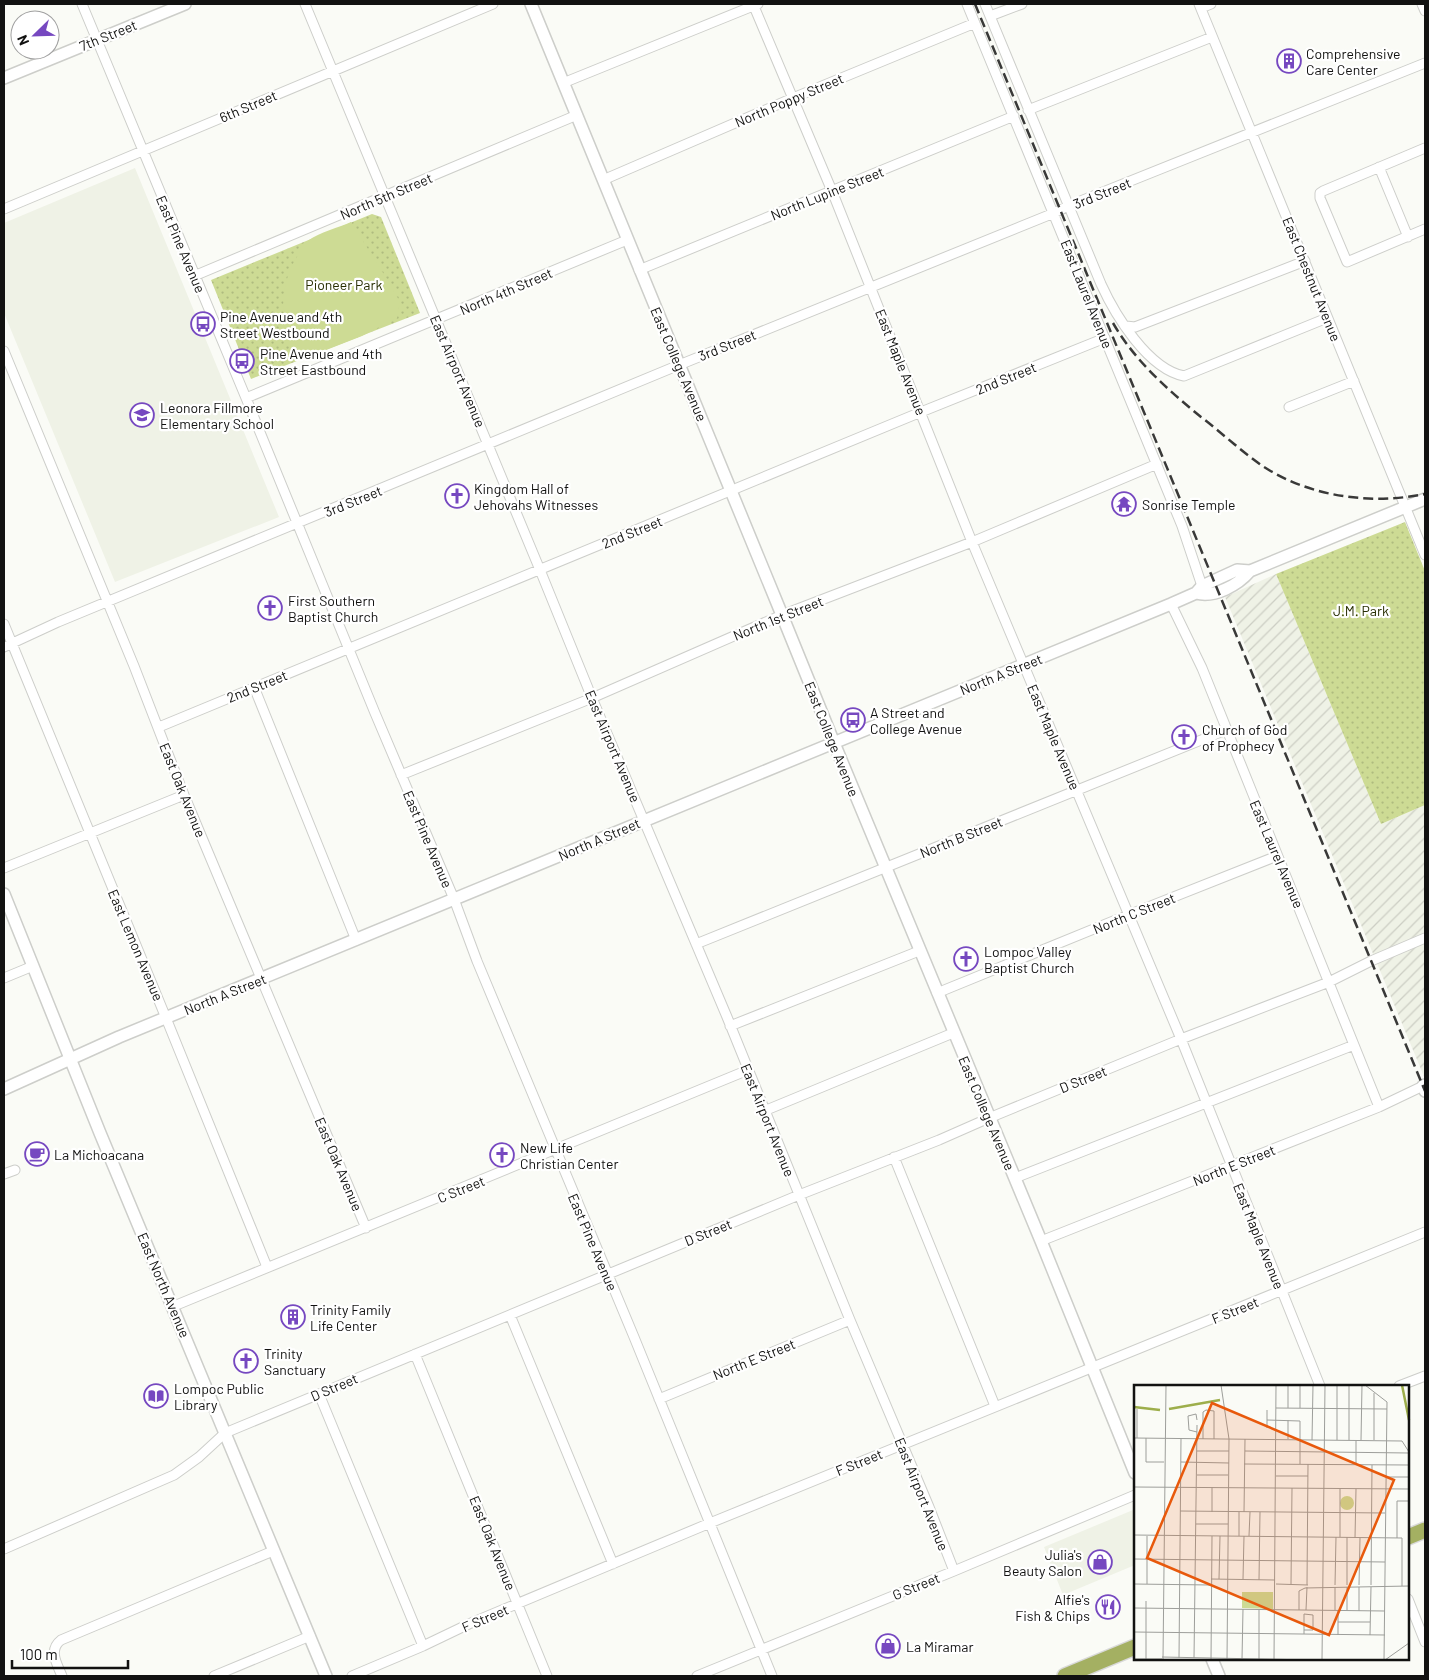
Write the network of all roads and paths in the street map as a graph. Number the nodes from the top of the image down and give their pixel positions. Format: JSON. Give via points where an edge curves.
{"nodes":[{"id":1,"x":82,"y":4,"type":"edge"},
{"id":2,"x":185,"y":4,"type":"edge"},
{"id":3,"x":305,"y":4,"type":"edge"},
{"id":4,"x":493,"y":4,"type":"edge"},
{"id":5,"x":531,"y":4,"type":"edge"},
{"id":6,"x":756,"y":4,"type":"edge"},
{"id":7,"x":968,"y":4,"type":"edge"},
{"id":8,"x":985,"y":4,"type":"edge"},
{"id":9,"x":1022,"y":4,"type":"edge"},
{"id":10,"x":1211,"y":4,"type":"edge"},
{"id":11,"x":1422,"y":4,"type":"edge"},
{"id":12,"x":1200,"y":6,"type":"edge"},
{"id":13,"x":1425,"y":11,"type":"edge"},
{"id":14,"x":990,"y":16,"type":"junction"},
{"id":15,"x":975,"y":23,"type":"junction"},
{"id":16,"x":1212,"y":37,"type":"junction"},
{"id":17,"x":97,"y":40,"type":"junction"},
{"id":18,"x":1425,"y":63,"type":"edge"},
{"id":19,"x":333,"y":70,"type":"junction"},
{"id":20,"x":4,"y":78,"type":"edge"},
{"id":21,"x":563,"y":83,"type":"junction"},
{"id":22,"x":793,"y":98,"type":"junction"},
{"id":23,"x":1028,"y":110,"type":"junction"},
{"id":24,"x":577,"y":115,"type":"junction"},
{"id":25,"x":1014,"y":116,"type":"junction"},
{"id":26,"x":1252,"y":133,"type":"junction"},
{"id":27,"x":1425,"y":148,"type":"edge"},
{"id":28,"x":143,"y":151,"type":"junction"},
{"id":29,"x":1379,"y":167,"type":"junction"},
{"id":30,"x":603,"y":180,"type":"junction"},
{"id":31,"x":832,"y":191,"type":"junction"},
{"id":32,"x":385,"y":197,"type":"junction"},
{"id":33,"x":1068,"y":206,"type":"junction"},
{"id":34,"x":4,"y":209,"type":"edge"},
{"id":35,"x":1054,"y":213,"type":"junction"},
{"id":36,"x":1425,"y":229,"type":"edge"},
{"id":37,"x":1408,"y":237,"type":"junction"},
{"id":38,"x":627,"y":240,"type":"junction"},
{"id":39,"x":1305,"y":261,"type":"junction"},
{"id":40,"x":639,"y":270,"type":"junction"},
{"id":41,"x":194,"y":276,"type":"junction"},
{"id":42,"x":870,"y":287,"type":"junction"},
{"id":43,"x":1327,"y":318,"type":"junction"},
{"id":44,"x":436,"y":320,"type":"junction"},
{"id":45,"x":1126,"y":326,"type":"junction"},
{"id":46,"x":1105,"y":338,"type":"junction"},
{"id":47,"x":4,"y":352,"type":"edge"},
{"id":48,"x":679,"y":365,"type":"junction"},
{"id":49,"x":1354,"y":381,"type":"junction"},
{"id":50,"x":246,"y":398,"type":"junction"},
{"id":51,"x":1289,"y":407,"type":"dead end"},
{"id":52,"x":921,"y":412,"type":"junction"},
{"id":53,"x":488,"y":444,"type":"junction"},
{"id":54,"x":1157,"y":464,"type":"junction"},
{"id":55,"x":731,"y":491,"type":"junction"},
{"id":56,"x":1425,"y":499,"type":"edge"},
{"id":57,"x":1405,"y":507,"type":"junction"},
{"id":58,"x":298,"y":523,"type":"junction"},
{"id":59,"x":972,"y":542,"type":"junction"},
{"id":60,"x":1425,"y":555,"type":"edge"},
{"id":61,"x":540,"y":570,"type":"junction"},
{"id":62,"x":1199,"y":590,"type":"junction"},
{"id":63,"x":108,"y":602,"type":"junction"},
{"id":64,"x":1171,"y":604,"type":"junction"},
{"id":65,"x":782,"y":615,"type":"junction"},
{"id":66,"x":4,"y":624,"type":"edge"},
{"id":67,"x":8,"y":645,"type":"edge"},
{"id":68,"x":349,"y":648,"type":"junction"},
{"id":69,"x":1024,"y":664,"type":"junction"},
{"id":70,"x":254,"y":687,"type":"junction"},
{"id":71,"x":592,"y":698,"type":"junction"},
{"id":72,"x":158,"y":727,"type":"junction"},
{"id":73,"x":1226,"y":730,"type":"junction"},
{"id":74,"x":834,"y":743,"type":"junction"},
{"id":75,"x":401,"y":775,"type":"junction"},
{"id":76,"x":1077,"y":791,"type":"junction"},
{"id":77,"x":184,"y":795,"type":"junction"},
{"id":78,"x":644,"y":820,"type":"junction"},
{"id":79,"x":90,"y":834,"type":"junction"},
{"id":80,"x":1277,"y":856,"type":"junction"},
{"id":81,"x":4,"y":868,"type":"edge"},
{"id":82,"x":885,"y":868,"type":"junction"},
{"id":83,"x":4,"y":894,"type":"edge"},
{"id":84,"x":454,"y":900,"type":"junction"},
{"id":85,"x":1128,"y":915,"type":"junction"},
{"id":86,"x":1425,"y":938,"type":"edge"},
{"id":87,"x":356,"y":940,"type":"junction"},
{"id":88,"x":696,"y":944,"type":"junction"},
{"id":89,"x":919,"y":951,"type":"junction"},
{"id":90,"x":32,"y":966,"type":"junction"},
{"id":91,"x":4,"y":978,"type":"edge"},
{"id":92,"x":261,"y":979,"type":"junction"},
{"id":93,"x":1329,"y":982,"type":"junction"},
{"id":94,"x":937,"y":993,"type":"junction"},
{"id":95,"x":166,"y":1018,"type":"junction"},
{"id":96,"x":730,"y":1026,"type":"junction"},
{"id":97,"x":954,"y":1033,"type":"junction"},
{"id":98,"x":1180,"y":1039,"type":"junction"},
{"id":99,"x":1354,"y":1045,"type":"junction"},
{"id":100,"x":70,"y":1059,"type":"junction"},
{"id":101,"x":748,"y":1070,"type":"junction"},
{"id":102,"x":1425,"y":1087,"type":"edge"},
{"id":103,"x":4,"y":1089,"type":"edge"},
{"id":104,"x":1205,"y":1103,"type":"junction"},
{"id":105,"x":1379,"y":1106,"type":"junction"},
{"id":106,"x":764,"y":1111,"type":"junction"},
{"id":107,"x":989,"y":1118,"type":"junction"},
{"id":108,"x":555,"y":1150,"type":"junction"},
{"id":109,"x":894,"y":1157,"type":"junction"},
{"id":110,"x":1231,"y":1166,"type":"junction"},
{"id":111,"x":15,"y":1170,"type":"dead end"},
{"id":112,"x":4,"y":1174,"type":"edge"},
{"id":113,"x":1015,"y":1178,"type":"junction"},
{"id":114,"x":799,"y":1195,"type":"junction"},
{"id":115,"x":366,"y":1228,"type":"junction"},
{"id":116,"x":1425,"y":1232,"type":"edge"},
{"id":117,"x":1041,"y":1242,"type":"junction"},
{"id":118,"x":267,"y":1267,"type":"junction"},
{"id":119,"x":607,"y":1274,"type":"junction"},
{"id":120,"x":1282,"y":1291,"type":"junction"},
{"id":121,"x":174,"y":1306,"type":"junction"},
{"id":122,"x":510,"y":1315,"type":"junction"},
{"id":123,"x":850,"y":1320,"type":"junction"},
{"id":124,"x":415,"y":1354,"type":"junction"},
{"id":125,"x":1092,"y":1367,"type":"junction"},
{"id":126,"x":1425,"y":1376,"type":"edge"},
{"id":127,"x":1320,"y":1385,"type":"edge"},
{"id":128,"x":1402,"y":1385,"type":"edge"},
{"id":129,"x":319,"y":1394,"type":"junction"},
{"id":130,"x":659,"y":1399,"type":"junction"},
{"id":131,"x":995,"y":1406,"type":"junction"},
{"id":132,"x":225,"y":1433,"type":"junction"},
{"id":133,"x":902,"y":1445,"type":"junction"},
{"id":134,"x":1134,"y":1471,"type":"edge"},
{"id":135,"x":1134,"y":1495,"type":"edge"},
{"id":136,"x":710,"y":1523,"type":"junction"},
{"id":137,"x":1425,"y":1530,"type":"edge"},
{"id":138,"x":1409,"y":1537,"type":"edge"},
{"id":139,"x":4,"y":1549,"type":"edge"},
{"id":140,"x":273,"y":1551,"type":"junction"},
{"id":141,"x":613,"y":1564,"type":"junction"},
{"id":142,"x":954,"y":1571,"type":"junction"},
{"id":143,"x":1409,"y":1602,"type":"edge"},
{"id":144,"x":518,"y":1604,"type":"junction"},
{"id":145,"x":310,"y":1636,"type":"junction"},
{"id":146,"x":1425,"y":1642,"type":"edge"},
{"id":147,"x":423,"y":1646,"type":"junction"},
{"id":148,"x":1134,"y":1647,"type":"edge"},
{"id":149,"x":761,"y":1649,"type":"junction"},
{"id":150,"x":1212,"y":1660,"type":"edge"},
{"id":151,"x":62,"y":1676,"type":"edge"},
{"id":152,"x":214,"y":1676,"type":"edge"},
{"id":153,"x":326,"y":1676,"type":"edge"},
{"id":154,"x":352,"y":1676,"type":"edge"},
{"id":155,"x":547,"y":1676,"type":"edge"},
{"id":156,"x":697,"y":1676,"type":"edge"},
{"id":157,"x":772,"y":1676,"type":"edge"},
{"id":158,"x":1066,"y":1676,"type":"edge"},
{"id":159,"x":1219,"y":1676,"type":"edge"}],
"edges":[{"from":1,"to":17,"type":"street","name":"East Pine Avenue"},
{"from":2,"to":17,"type":"street","name":"7th Street"},
{"from":3,"to":19,"type":"street","name":"East Airport Avenue"},
{"from":4,"to":19,"type":"street","name":"6th Street"},
{"from":5,"to":21,"type":"street","name":"East College Avenue"},
{"from":6,"to":21,"type":"street"},
{"from":6,"to":22,"type":"street","name":"East Maple Avenue"},
{"from":7,"to":15,"type":"street","name":"East Laurel Avenue"},
{"from":8,"to":14,"type":"street","name":"East Laurel Avenue"},
{"from":9,"to":14,"type":"street"},
{"from":10,"to":12,"type":"street"},
{"from":11,"to":13,"type":"street"},
{"from":12,"to":16,"type":"street","name":"East Chestnut Avenue"},
{"from":14,"to":23,"type":"street","name":"East Laurel Avenue"},
{"from":15,"to":22,"type":"street","name":"North Poppy Street"},
{"from":15,"to":25,"type":"street","name":"East Laurel Avenue"},
{"from":16,"to":23,"type":"street"},
{"from":16,"to":26,"type":"street","name":"East Chestnut Avenue"},
{"from":17,"to":20,"type":"street","name":"7th Street"},
{"from":17,"to":28,"type":"street","name":"East Pine Avenue"},
{"from":18,"to":26,"type":"street","name":"3rd Street"},
{"from":19,"to":28,"type":"street","name":"6th Street"},
{"from":19,"to":32,"type":"street","name":"East Airport Avenue"},
{"from":21,"to":24,"type":"street","name":"East College Avenue"},
{"from":22,"to":30,"type":"street","name":"North Poppy Street"},
{"from":22,"to":31,"type":"street","name":"East Maple Avenue"},
{"from":23,"to":33,"type":"street","name":"East Laurel Avenue"},
{"from":24,"to":30,"type":"street","name":"East College Avenue"},
{"from":24,"to":32,"type":"street","name":"North 5th Street"},
{"from":25,"to":31,"type":"street","name":"North Lupine Street"},
{"from":25,"to":35,"type":"street","name":"East Laurel Avenue"},
{"from":26,"to":33,"type":"street","name":"3rd Street"},
{"from":26,"to":39,"type":"street","name":"East Chestnut Avenue"},
{"from":27,"to":29,"type":"street"},
{"from":28,"to":34,"type":"street","name":"6th Street"},
{"from":28,"to":41,"type":"street","name":"East Pine Avenue"},
{"from":29,"to":37,"type":"street"},
{"from":29,"to":37,"type":"street","via":[[1320,193],[1320,198],[1347,262]]},
{"from":30,"to":38,"type":"street","name":"East College Avenue"},
{"from":31,"to":40,"type":"street","name":"North Lupine Street"},
{"from":31,"to":42,"type":"street","name":"East Maple Avenue"},
{"from":32,"to":41,"type":"street","name":"North 5th Street"},
{"from":32,"to":44,"type":"street","name":"East Airport Avenue"},
{"from":33,"to":35,"type":"street","name":"3rd Street"},
{"from":33,"to":45,"type":"street","name":"East Laurel Avenue","via":[[1107,296]]},
{"from":35,"to":42,"type":"street","name":"3rd Street"},
{"from":35,"to":46,"type":"street","name":"East Laurel Avenue"},
{"from":36,"to":37,"type":"street"},
{"from":38,"to":40,"type":"street","name":"East College Avenue"},
{"from":38,"to":44,"type":"street","name":"North 4th Street"},
{"from":39,"to":43,"type":"street","name":"East Chestnut Avenue"},
{"from":39,"to":45,"type":"street","via":[[1135,327]]},
{"from":40,"to":48,"type":"street","name":"East College Avenue"},
{"from":41,"to":50,"type":"street","name":"East Pine Avenue"},
{"from":42,"to":48,"type":"street","name":"3rd Street"},
{"from":42,"to":52,"type":"street","name":"East Maple Avenue"},
{"from":43,"to":45,"type":"street","name":"East Laurel Avenue","via":[[1184,376],[1165,369],[1134,340]]},
{"from":43,"to":49,"type":"street","name":"East Chestnut Avenue"},
{"from":44,"to":50,"type":"street","name":"North 4th Street"},
{"from":44,"to":53,"type":"street","name":"East Airport Avenue"},
{"from":46,"to":52,"type":"street","name":"2nd Street"},
{"from":46,"to":54,"type":"street","name":"East Laurel Avenue"},
{"from":47,"to":63,"type":"street","name":"East Oak Avenue"},
{"from":48,"to":53,"type":"street","name":"3rd Street"},
{"from":48,"to":55,"type":"street","name":"East College Avenue"},
{"from":49,"to":51,"type":"street"},
{"from":49,"to":57,"type":"street","name":"East Chestnut Avenue"},
{"from":50,"to":58,"type":"street","name":"East Pine Avenue"},
{"from":52,"to":55,"type":"street","name":"2nd Street"},
{"from":52,"to":59,"type":"street","name":"East Maple Avenue"},
{"from":53,"to":58,"type":"street","name":"3rd Street"},
{"from":53,"to":61,"type":"street","name":"East Airport Avenue"},
{"from":54,"to":59,"type":"street","name":"North 1st Street"},
{"from":54,"to":62,"type":"street","name":"East Laurel Avenue","via":[[1186,536]]},
{"from":55,"to":61,"type":"street","name":"2nd Street"},
{"from":55,"to":65,"type":"street","name":"East College Avenue"},
{"from":56,"to":57,"type":"street","name":"North A Street"},
{"from":57,"to":60,"type":"street","name":"East Chestnut Avenue"},
{"from":57,"to":62,"type":"street","name":"North A Street","via":[[1250,571],[1240,581],[1206,596]]},
{"from":58,"to":63,"type":"street","name":"3rd Street"},
{"from":58,"to":68,"type":"street","name":"East Pine Avenue"},
{"from":59,"to":65,"type":"street","name":"North 1st Street"},
{"from":59,"to":69,"type":"street","name":"East Maple Avenue"},
{"from":61,"to":68,"type":"street","name":"2nd Street"},
{"from":61,"to":71,"type":"street","name":"East Airport Avenue"},
{"from":62,"to":64,"type":"street","name":"North A Street"},
{"from":63,"to":67,"type":"street","name":"3rd Street"},
{"from":63,"to":72,"type":"street","name":"East Oak Avenue"},
{"from":64,"to":69,"type":"street","name":"North A Street"},
{"from":64,"to":73,"type":"street","name":"East Laurel Avenue","via":[[1202,668]]},
{"from":65,"to":71,"type":"street","name":"North 1st Street"},
{"from":65,"to":74,"type":"street","name":"East College Avenue"},
{"from":66,"to":67,"type":"street","name":"East Lemon Avenue"},
{"from":67,"to":79,"type":"street","name":"East Lemon Avenue"},
{"from":68,"to":70,"type":"street","name":"2nd Street"},
{"from":68,"to":75,"type":"street","name":"East Pine Avenue"},
{"from":69,"to":74,"type":"street","name":"North A Street"},
{"from":69,"to":76,"type":"street","name":"East Maple Avenue"},
{"from":70,"to":72,"type":"street","name":"2nd Street"},
{"from":70,"to":87,"type":"street"},
{"from":71,"to":75,"type":"street","name":"North 1st Street"},
{"from":71,"to":78,"type":"street","name":"East Airport Avenue"},
{"from":72,"to":77,"type":"street","name":"East Oak Avenue"},
{"from":73,"to":76,"type":"street","name":"North B Street"},
{"from":73,"to":80,"type":"street","name":"East Laurel Avenue"},
{"from":74,"to":78,"type":"street","name":"North A Street"},
{"from":74,"to":82,"type":"street","name":"East College Avenue"},
{"from":75,"to":84,"type":"street","name":"East Pine Avenue"},
{"from":76,"to":82,"type":"street","name":"North B Street"},
{"from":76,"to":85,"type":"street","name":"East Maple Avenue"},
{"from":77,"to":79,"type":"street"},
{"from":77,"to":92,"type":"street","name":"East Oak Avenue"},
{"from":78,"to":84,"type":"street","name":"North A Street"},
{"from":78,"to":88,"type":"street","name":"East Airport Avenue"},
{"from":79,"to":81,"type":"street"},
{"from":79,"to":95,"type":"street","name":"East Lemon Avenue"},
{"from":80,"to":85,"type":"street","name":"North C Street"},
{"from":80,"to":93,"type":"street","name":"East Laurel Avenue"},
{"from":82,"to":88,"type":"street","name":"North B Street"},
{"from":82,"to":89,"type":"street","name":"East College Avenue"},
{"from":83,"to":90,"type":"street","name":"East North Avenue"},
{"from":84,"to":87,"type":"street","name":"North A Street"},
{"from":84,"to":108,"type":"street","name":"East Pine Avenue"},
{"from":85,"to":94,"type":"street","name":"North C Street"},
{"from":85,"to":98,"type":"street","name":"East Maple Avenue"},
{"from":86,"to":93,"type":"street","name":"D Street"},
{"from":87,"to":92,"type":"street","name":"North A Street"},
{"from":88,"to":96,"type":"street","name":"East Airport Avenue"},
{"from":89,"to":94,"type":"street","name":"East College Avenue"},
{"from":89,"to":96,"type":"street"},
{"from":90,"to":91,"type":"street"},
{"from":90,"to":100,"type":"street","name":"East North Avenue"},
{"from":92,"to":95,"type":"street","name":"North A Street"},
{"from":92,"to":115,"type":"street","name":"East Oak Avenue"},
{"from":93,"to":98,"type":"street","name":"D Street"},
{"from":93,"to":99,"type":"street","name":"East Laurel Avenue"},
{"from":94,"to":97,"type":"street","name":"East College Avenue"},
{"from":95,"to":100,"type":"street","name":"North A Street"},
{"from":95,"to":118,"type":"street","name":"East Lemon Avenue"},
{"from":96,"to":101,"type":"street","name":"East Airport Avenue"},
{"from":97,"to":106,"type":"street"},
{"from":97,"to":107,"type":"street","name":"East College Avenue"},
{"from":98,"to":104,"type":"street","name":"East Maple Avenue"},
{"from":98,"to":107,"type":"street","name":"D Street"},
{"from":99,"to":104,"type":"street"},
{"from":99,"to":105,"type":"street","name":"East Laurel Avenue"},
{"from":100,"to":103,"type":"street","name":"North A Street"},
{"from":100,"to":121,"type":"street","name":"East North Avenue"},
{"from":101,"to":106,"type":"street","name":"East Airport Avenue"},
{"from":101,"to":108,"type":"street","name":"C Street"},
{"from":102,"to":105,"type":"street","name":"North E Street"},
{"from":104,"to":110,"type":"street","name":"East Maple Avenue"},
{"from":104,"to":113,"type":"street"},
{"from":105,"to":110,"type":"street","name":"North E Street"},
{"from":106,"to":114,"type":"street","name":"East Airport Avenue"},
{"from":107,"to":109,"type":"street","name":"D Street"},
{"from":107,"to":113,"type":"street","name":"East College Avenue"},
{"from":108,"to":115,"type":"street","name":"C Street"},
{"from":108,"to":119,"type":"street","name":"East Pine Avenue"},
{"from":109,"to":114,"type":"street","name":"D Street"},
{"from":109,"to":131,"type":"street"},
{"from":110,"to":117,"type":"street","name":"North E Street"},
{"from":110,"to":120,"type":"street","name":"East Maple Avenue"},
{"from":111,"to":112,"type":"street"},
{"from":113,"to":117,"type":"street","name":"East College Avenue"},
{"from":114,"to":119,"type":"street","name":"D Street"},
{"from":114,"to":123,"type":"street","name":"East Airport Avenue"},
{"from":115,"to":118,"type":"street","name":"C Street"},
{"from":116,"to":120,"type":"street","name":"F Street"},
{"from":117,"to":125,"type":"street","name":"East College Avenue"},
{"from":118,"to":121,"type":"street","name":"C Street"},
{"from":119,"to":122,"type":"street","name":"D Street"},
{"from":119,"to":130,"type":"street","name":"East Pine Avenue"},
{"from":120,"to":125,"type":"street","name":"F Street"},
{"from":120,"to":127,"type":"street","name":"East Maple Avenue"},
{"from":121,"to":132,"type":"street","name":"East North Avenue"},
{"from":122,"to":124,"type":"street","name":"D Street"},
{"from":122,"to":141,"type":"street"},
{"from":123,"to":130,"type":"street","name":"North E Street"},
{"from":123,"to":133,"type":"street","name":"East Airport Avenue"},
{"from":124,"to":129,"type":"street","name":"D Street"},
{"from":124,"to":144,"type":"street","name":"East Oak Avenue"},
{"from":125,"to":131,"type":"street","name":"F Street"},
{"from":125,"to":134,"type":"street","name":"East College Avenue"},
{"from":126,"to":128,"type":"street"},
{"from":129,"to":132,"type":"street","name":"D Street"},
{"from":129,"to":147,"type":"street"},
{"from":130,"to":136,"type":"street","name":"East Pine Avenue"},
{"from":131,"to":133,"type":"street","name":"F Street"},
{"from":132,"to":139,"type":"street","name":"D Street","via":[[174,1475]]},
{"from":132,"to":140,"type":"street","name":"East North Avenue"},
{"from":133,"to":136,"type":"street","name":"F Street"},
{"from":133,"to":142,"type":"street","name":"East Airport Avenue"},
{"from":135,"to":142,"type":"street","name":"G Street"},
{"from":136,"to":141,"type":"street","name":"F Street"},
{"from":136,"to":149,"type":"street","name":"East Pine Avenue"},
{"from":137,"to":138,"type":"highway"},
{"from":140,"to":145,"type":"street","name":"East North Avenue"},
{"from":140,"to":151,"type":"street","via":[[61,1640],[54,1649],[54,1657]]},
{"from":141,"to":144,"type":"street","name":"F Street"},
{"from":142,"to":149,"type":"street","name":"G Street"},
{"from":143,"to":146,"type":"street"},
{"from":144,"to":147,"type":"street","name":"F Street"},
{"from":144,"to":155,"type":"street","name":"East Oak Avenue"},
{"from":145,"to":152,"type":"street"},
{"from":145,"to":153,"type":"street","name":"East North Avenue"},
{"from":147,"to":154,"type":"street","name":"F Street"},
{"from":148,"to":158,"type":"highway"},
{"from":149,"to":156,"type":"street","name":"G Street"},
{"from":149,"to":157,"type":"street","name":"East Pine Avenue"},
{"from":150,"to":159,"type":"street"}]}
